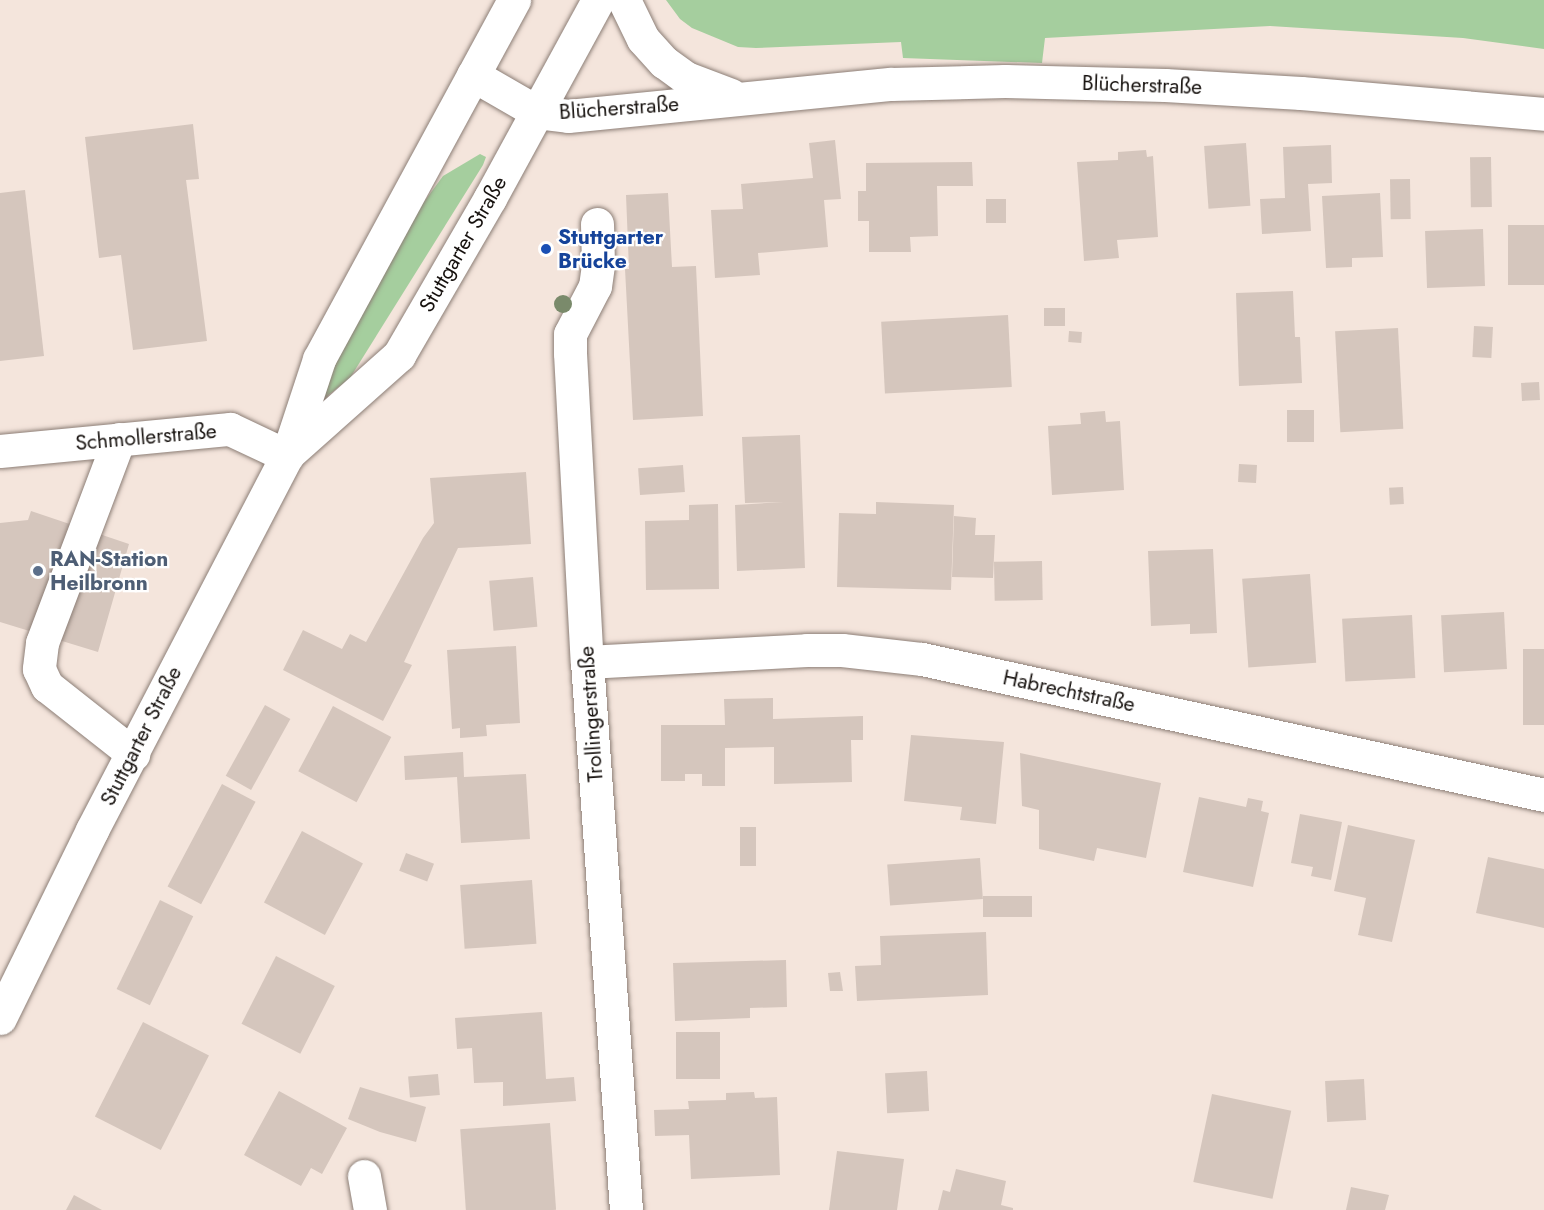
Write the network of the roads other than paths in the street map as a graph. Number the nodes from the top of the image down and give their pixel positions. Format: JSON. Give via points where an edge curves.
{"nodes":[{"id":1,"x":514,"y":0,"type":"edge"},
{"id":2,"x":597,"y":0,"type":"edge"},
{"id":3,"x":624,"y":0,"type":"edge"},
{"id":4,"x":477,"y":66,"type":"junction"},
{"id":5,"x":739,"y":98,"type":"junction"},
{"id":6,"x":537,"y":112,"type":"junction"},
{"id":7,"x":1544,"y":114,"type":"edge"},
{"id":8,"x":597,"y":224,"type":"dead end"},
{"id":9,"x":119,"y":439,"type":"junction"},
{"id":10,"x":0,"y":451,"type":"edge"},
{"id":11,"x":287,"y":456,"type":"junction"},
{"id":12,"x":587,"y":662,"type":"junction"},
{"id":13,"x":133,"y":754,"type":"junction"},
{"id":14,"x":1544,"y":795,"type":"edge"},
{"id":15,"x":0,"y":1018,"type":"edge"},
{"id":16,"x":364,"y":1176,"type":"dead end"},
{"id":17,"x":370,"y":1210,"type":"edge"},
{"id":18,"x":626,"y":1210,"type":"edge"}],
"edges":[{"from":1,"to":4,"type":"street","name":"Stuttgarter Straße"},
{"from":2,"to":6,"type":"street","name":"Stuttgarter Straße"},
{"from":3,"to":5,"type":"street","name":"Blücherstraße","via":[[643,39],[664,62],[686,78]]},
{"from":4,"to":6,"type":"street","name":"Blücherstraße"},
{"from":4,"to":11,"type":"street","name":"Stuttgarter Straße","via":[[319,359]]},
{"from":5,"to":6,"type":"street","name":"Blücherstraße","via":[[568,116]]},
{"from":5,"to":7,"type":"street","name":"Blücherstraße","via":[[891,84],[1016,82],[1301,93]]},
{"from":6,"to":11,"type":"street","name":"Stuttgarter Straße","via":[[399,355]]},
{"from":8,"to":12,"type":"street","name":"Trollingerstraße","via":[[595,286],[570,334]]},
{"from":9,"to":10,"type":"street","name":"Schmollerstraße"},
{"from":9,"to":11,"type":"street","name":"Schmollerstraße","via":[[230,429]]},
{"from":9,"to":13,"type":"street","via":[[42,643],[39,669],[47,686]]},
{"from":11,"to":13,"type":"street","name":"Stuttgarter Straße"},
{"from":12,"to":14,"type":"street","name":"Habrechtstraße","via":[[807,650],[922,659]]},
{"from":12,"to":18,"type":"street","name":"Trollingerstraße"},
{"from":13,"to":15,"type":"street","name":"Stuttgarter Straße"},
{"from":16,"to":17,"type":"street"}]}
